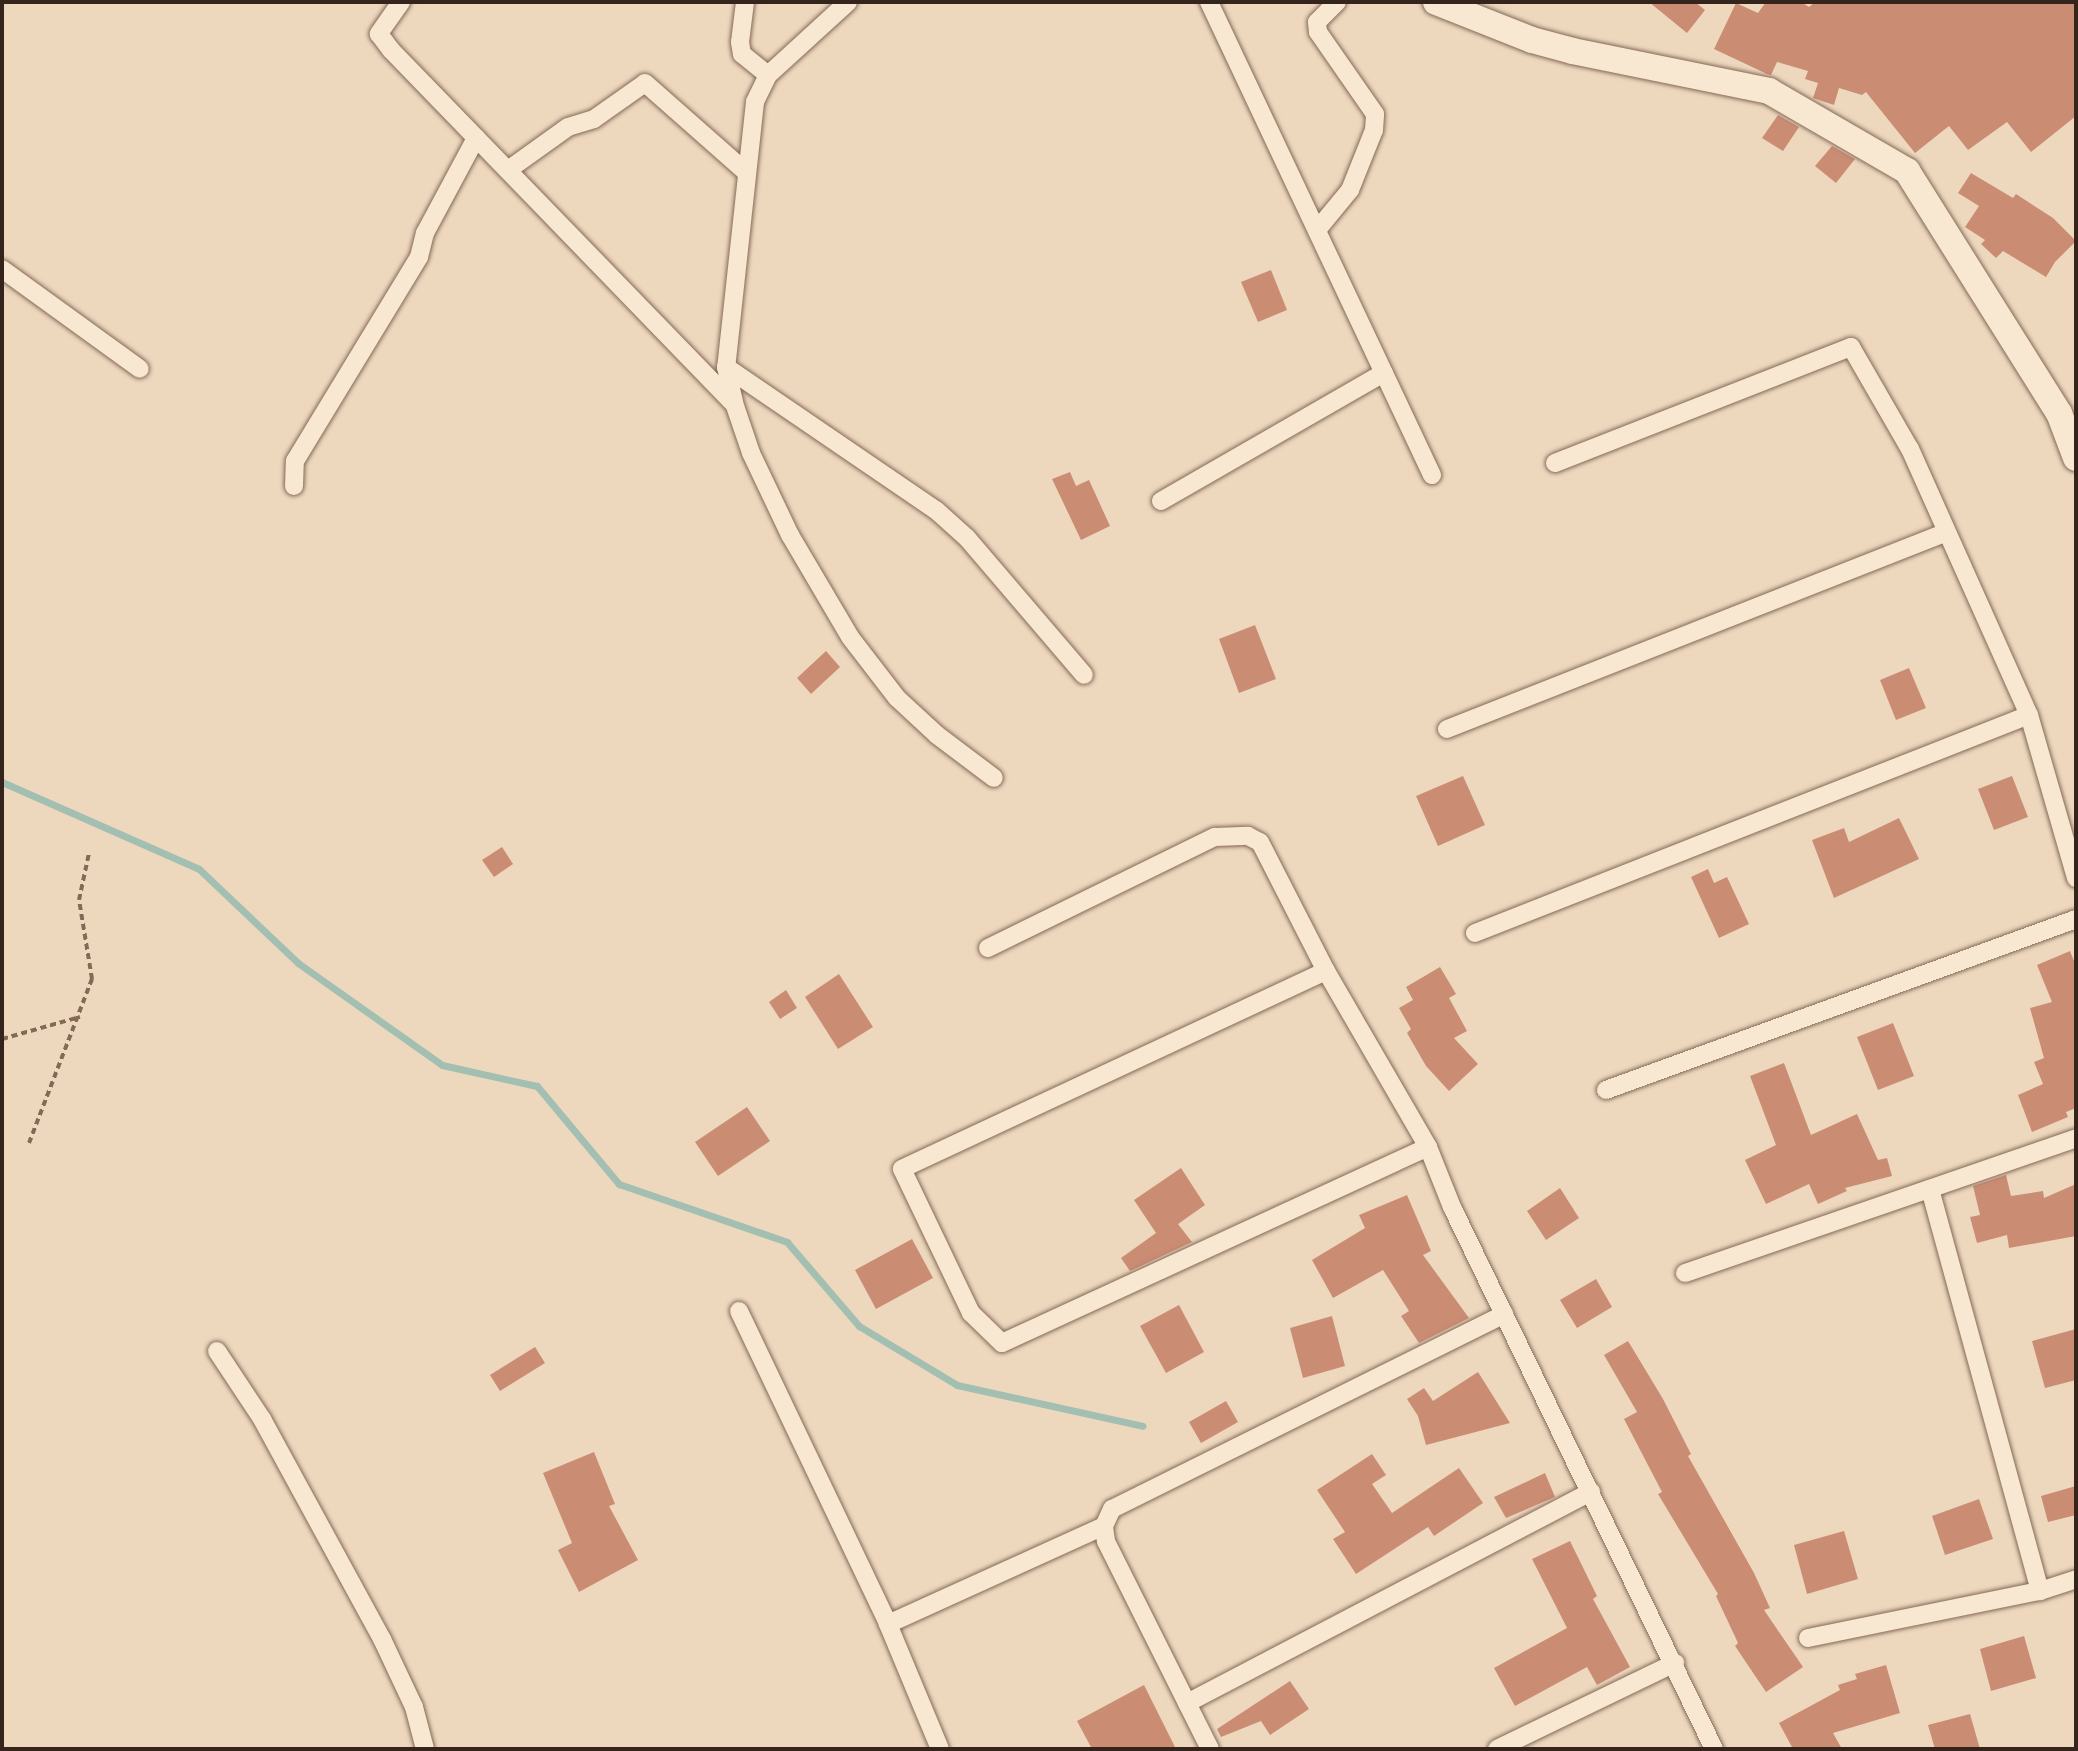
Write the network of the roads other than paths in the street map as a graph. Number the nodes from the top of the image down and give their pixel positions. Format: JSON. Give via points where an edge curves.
{"nodes":[{"id":1,"x":401,"y":2,"type":"edge"},
{"id":2,"x":745,"y":2,"type":"edge"},
{"id":3,"x":848,"y":2,"type":"edge"},
{"id":4,"x":1209,"y":2,"type":"edge"},
{"id":5,"x":1337,"y":2,"type":"edge"},
{"id":6,"x":1436,"y":2,"type":"edge"},
{"id":7,"x":768,"y":75,"type":"junction"},
{"id":8,"x":476,"y":138,"type":"junction"},
{"id":9,"x":508,"y":170,"type":"junction"},
{"id":10,"x":746,"y":172,"type":"junction"},
{"id":11,"x":1317,"y":230,"type":"junction"},
{"id":12,"x":2,"y":269,"type":"edge"},
{"id":13,"x":726,"y":367,"type":"junction"},
{"id":14,"x":140,"y":369,"type":"dead end"},
{"id":15,"x":1384,"y":373,"type":"junction"},
{"id":16,"x":734,"y":403,"type":"junction"},
{"id":17,"x":2076,"y":458,"type":"edge"},
{"id":18,"x":1555,"y":463,"type":"dead end"},
{"id":19,"x":1432,"y":475,"type":"dead end"},
{"id":20,"x":294,"y":486,"type":"dead end"},
{"id":21,"x":1161,"y":501,"type":"dead end"},
{"id":22,"x":1947,"y":532,"type":"junction"},
{"id":23,"x":1084,"y":675,"type":"dead end"},
{"id":24,"x":2029,"y":715,"type":"junction"},
{"id":25,"x":1447,"y":729,"type":"dead end"},
{"id":26,"x":994,"y":778,"type":"dead end"},
{"id":27,"x":2076,"y":878,"type":"edge"},
{"id":28,"x":2076,"y":919,"type":"edge"},
{"id":29,"x":1475,"y":933,"type":"dead end"},
{"id":30,"x":988,"y":948,"type":"dead end"},
{"id":31,"x":1326,"y":971,"type":"junction"},
{"id":32,"x":1606,"y":1090,"type":"dead end"},
{"id":33,"x":2076,"y":1138,"type":"edge"},
{"id":34,"x":1428,"y":1147,"type":"junction"},
{"id":35,"x":1930,"y":1189,"type":"junction"},
{"id":36,"x":1685,"y":1273,"type":"dead end"},
{"id":37,"x":739,"y":1311,"type":"dead end"},
{"id":38,"x":1504,"y":1314,"type":"junction"},
{"id":39,"x":217,"y":1351,"type":"dead end"},
{"id":40,"x":1591,"y":1492,"type":"junction"},
{"id":41,"x":1104,"y":1526,"type":"junction"},
{"id":42,"x":2076,"y":1579,"type":"edge"},
{"id":43,"x":2040,"y":1591,"type":"junction"},
{"id":44,"x":888,"y":1624,"type":"junction"},
{"id":45,"x":1808,"y":1638,"type":"dead end"},
{"id":46,"x":1675,"y":1663,"type":"junction"},
{"id":47,"x":1187,"y":1703,"type":"junction"},
{"id":48,"x":425,"y":1749,"type":"edge"},
{"id":49,"x":940,"y":1749,"type":"edge"},
{"id":50,"x":1210,"y":1749,"type":"edge"},
{"id":51,"x":1497,"y":1749,"type":"edge"},
{"id":52,"x":1714,"y":1749,"type":"edge"}],
"edges":[{"from":1,"to":8,"type":"street","via":[[379,34]]},
{"from":2,"to":7,"type":"street","via":[[742,54]]},
{"from":3,"to":7,"type":"street"},
{"from":4,"to":11,"type":"street"},
{"from":5,"to":11,"type":"street","via":[[1317,22],[1318,32],[1371,103],[1374,130],[1350,190]]},
{"from":6,"to":17,"type":"street","via":[[1559,48],[1769,91],[1907,171],[2059,413]]},
{"from":7,"to":10,"type":"street","via":[[755,102]]},
{"from":8,"to":9,"type":"street"},
{"from":8,"to":20,"type":"street","via":[[425,233],[419,257],[295,461]]},
{"from":9,"to":10,"type":"street","via":[[568,127],[594,119],[645,83]]},
{"from":9,"to":16,"type":"street"},
{"from":10,"to":13,"type":"street"},
{"from":11,"to":15,"type":"street"},
{"from":12,"to":14,"type":"street"},
{"from":13,"to":16,"type":"street"},
{"from":13,"to":23,"type":"street","via":[[937,511],[967,538]]},
{"from":15,"to":19,"type":"street"},
{"from":15,"to":21,"type":"street"},
{"from":16,"to":26,"type":"street","via":[[790,535],[875,673],[937,735]]},
{"from":18,"to":22,"type":"street","via":[[1851,347],[1910,449]]},
{"from":22,"to":24,"type":"street"},
{"from":22,"to":25,"type":"street"},
{"from":24,"to":27,"type":"street"},
{"from":24,"to":29,"type":"street"},
{"from":28,"to":32,"type":"street"},
{"from":30,"to":31,"type":"street","via":[[1215,837],[1233,834],[1260,842]]},
{"from":31,"to":34,"type":"street"},
{"from":31,"to":34,"type":"street","via":[[902,1169],[971,1313],[1002,1343]]},
{"from":33,"to":35,"type":"street"},
{"from":34,"to":38,"type":"street"},
{"from":35,"to":36,"type":"street"},
{"from":35,"to":43,"type":"street"},
{"from":37,"to":44,"type":"street"},
{"from":38,"to":40,"type":"street"},
{"from":38,"to":41,"type":"street","via":[[1112,1509]]},
{"from":39,"to":48,"type":"street","via":[[262,1419],[382,1639],[414,1707]]},
{"from":40,"to":46,"type":"street"},
{"from":40,"to":47,"type":"street"},
{"from":41,"to":44,"type":"street"},
{"from":41,"to":47,"type":"street","via":[[1106,1541]]},
{"from":42,"to":43,"type":"street"},
{"from":43,"to":45,"type":"street"},
{"from":44,"to":49,"type":"street"},
{"from":46,"to":51,"type":"street"},
{"from":46,"to":52,"type":"street"},
{"from":47,"to":50,"type":"street"}]}
